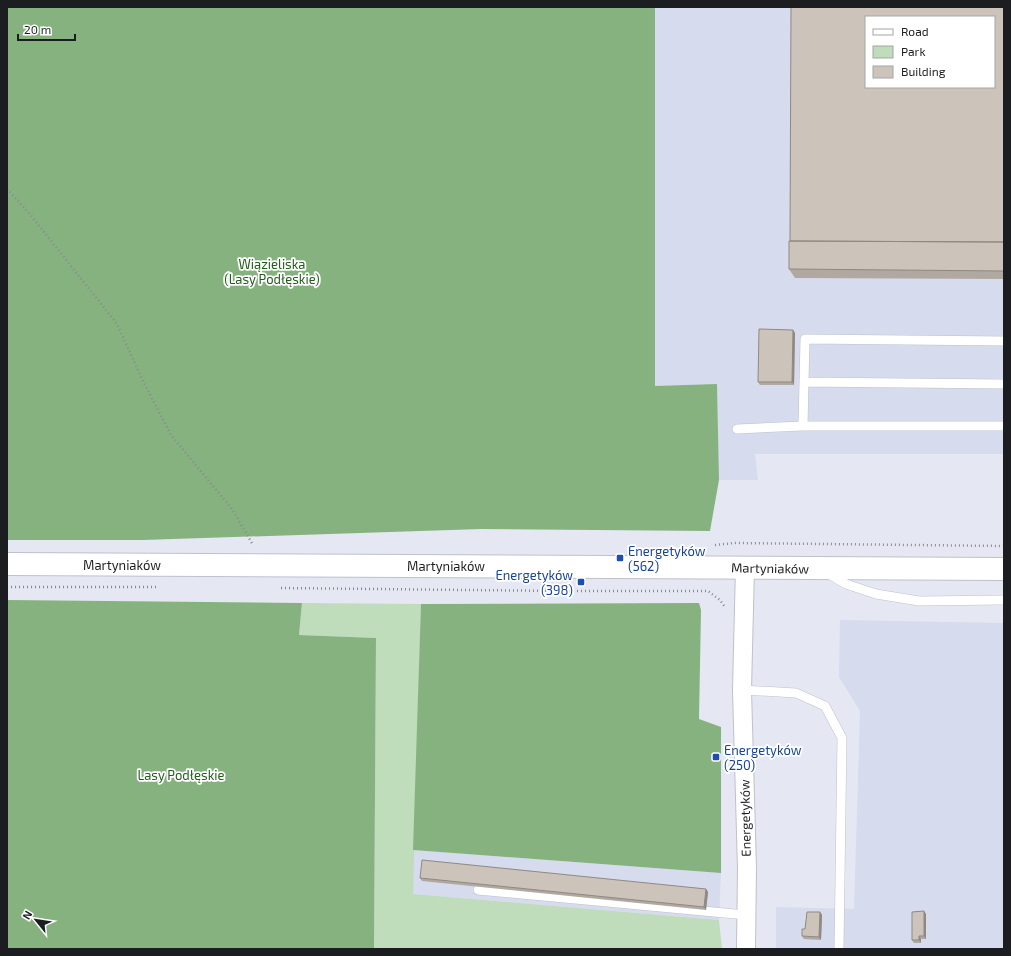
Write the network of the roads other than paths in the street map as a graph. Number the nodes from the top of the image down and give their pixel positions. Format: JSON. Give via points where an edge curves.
{"nodes":[{"id":1,"x":1004,"y":341,"type":"edge"},
{"id":2,"x":804,"y":382,"type":"junction"},
{"id":3,"x":1004,"y":384,"type":"edge"},
{"id":4,"x":802,"y":426,"type":"junction"},
{"id":5,"x":1004,"y":426,"type":"edge"},
{"id":6,"x":737,"y":428,"type":"dead end"},
{"id":7,"x":7,"y":564,"type":"edge"},
{"id":8,"x":744,"y":567,"type":"junction"},
{"id":9,"x":821,"y":569,"type":"junction"},
{"id":10,"x":1004,"y":569,"type":"edge"},
{"id":11,"x":1004,"y":600,"type":"edge"},
{"id":12,"x":742,"y":690,"type":"junction"},
{"id":13,"x":478,"y":890,"type":"edge"},
{"id":14,"x":746,"y":915,"type":"junction"},
{"id":15,"x":746,"y":949,"type":"edge"},
{"id":16,"x":839,"y":949,"type":"edge"}],
"edges":[{"from":1,"to":2,"type":"lane","via":[[805,339]]},
{"from":2,"to":3,"type":"lane"},
{"from":2,"to":4,"type":"lane"},
{"from":4,"to":5,"type":"lane"},
{"from":4,"to":6,"type":"lane"},
{"from":7,"to":8,"type":"main road","name":"Martyniaków"},
{"from":8,"to":9,"type":"main road","name":"Martyniaków"},
{"from":8,"to":12,"type":"street","name":"Energetyków"},
{"from":9,"to":10,"type":"main road","name":"Martyniaków"},
{"from":9,"to":11,"type":"lane","via":[[846,584],[876,594],[918,601]]},
{"from":12,"to":14,"type":"street","name":"Energetyków"},
{"from":12,"to":16,"type":"lane","via":[[796,694],[825,706],[842,738]]},
{"from":13,"to":14,"type":"lane"},
{"from":14,"to":15,"type":"street","name":"Energetyków"}]}
